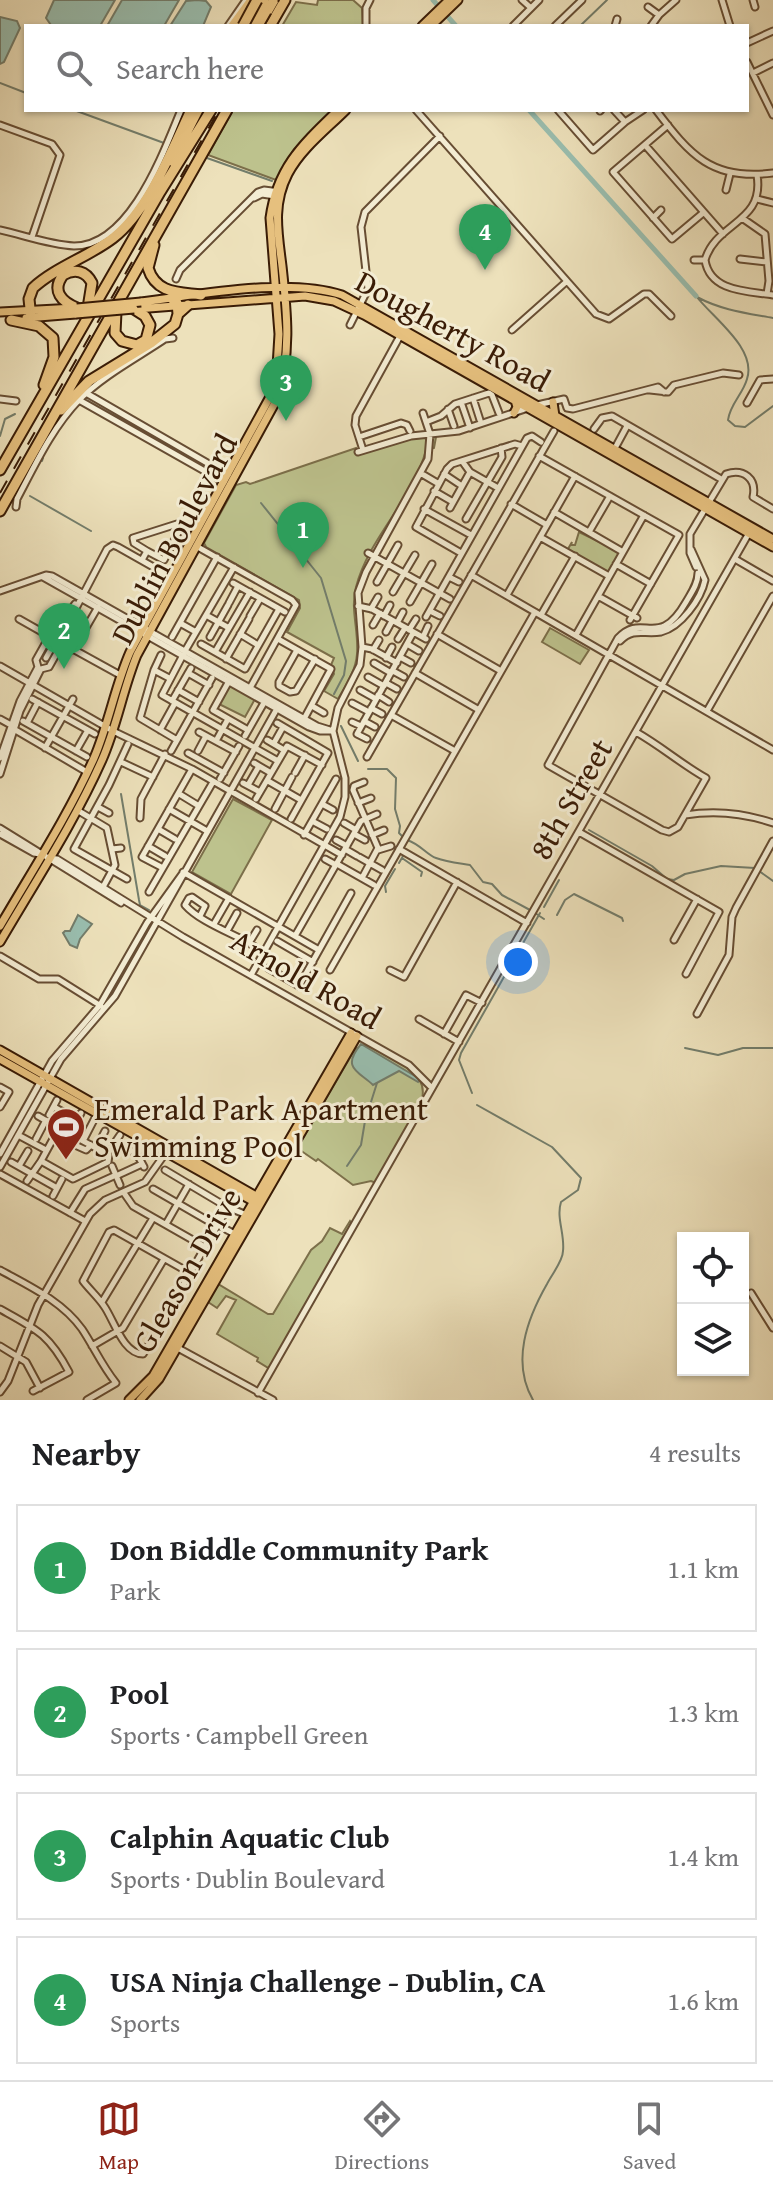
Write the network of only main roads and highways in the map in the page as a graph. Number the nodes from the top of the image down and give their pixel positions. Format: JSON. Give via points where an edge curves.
{"nodes":[{"id":1,"x":258,"y":0,"type":"edge"},
{"id":2,"x":274,"y":0,"type":"edge"},
{"id":3,"x":287,"y":0,"type":"edge"},
{"id":4,"x":458,"y":0,"type":"edge"},
{"id":5,"x":448,"y":3,"type":"edge"},
{"id":6,"x":436,"y":17,"type":"junction"},
{"id":7,"x":238,"y":24,"type":"edge"},
{"id":8,"x":251,"y":24,"type":"edge"},
{"id":9,"x":260,"y":24,"type":"edge"},
{"id":10,"x":274,"y":24,"type":"edge"},
{"id":11,"x":425,"y":24,"type":"edge"},
{"id":12,"x":432,"y":24,"type":"edge"},
{"id":13,"x":185,"y":112,"type":"edge"},
{"id":14,"x":197,"y":112,"type":"edge"},
{"id":15,"x":203,"y":112,"type":"edge"},
{"id":16,"x":210,"y":112,"type":"edge"},
{"id":17,"x":224,"y":112,"type":"edge"},
{"id":18,"x":224,"y":112,"type":"edge"},
{"id":19,"x":336,"y":112,"type":"edge"},
{"id":20,"x":344,"y":112,"type":"edge"},
{"id":21,"x":320,"y":128,"type":"junction"},
{"id":22,"x":310,"y":146,"type":"junction"},
{"id":23,"x":182,"y":156,"type":"junction"},
{"id":24,"x":160,"y":192,"type":"junction"},
{"id":25,"x":277,"y":194,"type":"junction"},
{"id":26,"x":157,"y":232,"type":"junction"},
{"id":27,"x":148,"y":249,"type":"junction"},
{"id":28,"x":280,"y":293,"type":"junction"},
{"id":29,"x":201,"y":295,"type":"junction"},
{"id":30,"x":179,"y":306,"type":"junction"},
{"id":31,"x":136,"y":308,"type":"junction"},
{"id":32,"x":359,"y":309,"type":"junction"},
{"id":33,"x":76,"y":311,"type":"junction"},
{"id":34,"x":0,"y":312,"type":"edge"},
{"id":35,"x":30,"y":314,"type":"junction"},
{"id":36,"x":88,"y":318,"type":"junction"},
{"id":37,"x":11,"y":320,"type":"junction"},
{"id":38,"x":0,"y":321,"type":"edge"},
{"id":39,"x":400,"y":332,"type":"junction"},
{"id":40,"x":426,"y":351,"type":"junction"},
{"id":41,"x":445,"y":356,"type":"junction"},
{"id":42,"x":275,"y":381,"type":"junction"},
{"id":43,"x":40,"y":398,"type":"junction"},
{"id":44,"x":515,"y":400,"type":"junction"},
{"id":45,"x":276,"y":401,"type":"junction"},
{"id":46,"x":553,"y":402,"type":"road end"},
{"id":47,"x":533,"y":406,"type":"junction"},
{"id":48,"x":514,"y":413,"type":"road end"},
{"id":49,"x":555,"y":416,"type":"junction"},
{"id":50,"x":38,"y":442,"type":"junction"},
{"id":51,"x":0,"y":470,"type":"edge"},
{"id":52,"x":228,"y":480,"type":"junction"},
{"id":53,"x":0,"y":500,"type":"edge"},
{"id":54,"x":707,"y":505,"type":"junction"},
{"id":55,"x":0,"y":511,"type":"edge"},
{"id":56,"x":772,"y":543,"type":"edge"},
{"id":57,"x":146,"y":632,"type":"junction"},
{"id":58,"x":110,"y":728,"type":"junction"},
{"id":59,"x":45,"y":856,"type":"junction"},
{"id":60,"x":0,"y":926,"type":"edge"},
{"id":61,"x":0,"y":942,"type":"edge"},
{"id":62,"x":354,"y":1034,"type":"road end"},
{"id":63,"x":0,"y":1050,"type":"edge"},
{"id":64,"x":0,"y":1059,"type":"edge"},
{"id":65,"x":45,"y":1080,"type":"junction"},
{"id":66,"x":105,"y":1115,"type":"junction"},
{"id":67,"x":258,"y":1200,"type":"junction"},
{"id":68,"x":174,"y":1346,"type":"junction"},
{"id":69,"x":129,"y":1400,"type":"edge"},
{"id":70,"x":140,"y":1400,"type":"edge"}],
"edges":[{"from":1,"to":7,"type":"highway","bridge":true},
{"from":1,"to":8,"type":"highway"},
{"from":2,"to":9,"type":"highway"},
{"from":3,"to":10,"type":"highway"},
{"from":4,"to":5,"type":"main road"},
{"from":5,"to":6,"type":"main road"},
{"from":6,"to":11,"type":"main road"},
{"from":6,"to":12,"type":"main road"},
{"from":13,"to":35,"type":"highway","via":[[131,220],[107,242],[37,284],[30,292]]},
{"from":14,"to":24,"type":"highway"},
{"from":15,"to":23,"type":"highway"},
{"from":16,"to":23,"type":"highway"},
{"from":17,"to":26,"type":"highway"},
{"from":18,"to":53,"type":"highway"},
{"from":19,"to":21,"type":"main road","name":"Dublin Boulevard"},
{"from":20,"to":22,"type":"main road","name":"Dublin Boulevard"},
{"from":21,"to":22,"type":"main road"},
{"from":21,"to":25,"type":"main road","name":"Dublin Boulevard","via":[[289,161]]},
{"from":22,"to":25,"type":"main road","name":"Dublin Boulevard"},
{"from":23,"to":24,"type":"highway"},
{"from":24,"to":36,"type":"highway"},
{"from":25,"to":28,"type":"main road","name":"Dublin Boulevard"},
{"from":26,"to":27,"type":"highway"},
{"from":26,"to":29,"type":"highway","via":[[149,262],[152,278],[167,291]]},
{"from":27,"to":31,"type":"highway","via":[[114,316],[115,333],[132,345],[146,340],[150,330]]},
{"from":27,"to":50,"type":"highway"},
{"from":28,"to":29,"type":"main road","name":"Dougherty Road"},
{"from":28,"to":30,"type":"main road","name":"Dougherty Road"},
{"from":28,"to":32,"type":"main road","name":"Dougherty Road"},
{"from":28,"to":42,"type":"main road","name":"Dublin Boulevard"},
{"from":28,"to":45,"type":"main road","name":"Dublin Boulevard","via":[[287,362]]},
{"from":29,"to":30,"type":"main road","name":"Dougherty Road"},
{"from":30,"to":31,"type":"main road","name":"Dougherty Road"},
{"from":30,"to":50,"type":"highway","via":[[175,324],[76,392]]},
{"from":31,"to":33,"type":"main road","name":"Dougherty Road","bridge":true},
{"from":32,"to":39,"type":"main road","name":"Dougherty Road"},
{"from":32,"to":39,"type":"main road","name":"Dougherty Road"},
{"from":33,"to":35,"type":"main road","name":"Dougherty Road"},
{"from":33,"to":36,"type":"highway","via":[[63,301],[57,286],[63,275],[76,271],[92,283]]},
{"from":34,"to":35,"type":"main road"},
{"from":35,"to":37,"type":"main road"},
{"from":36,"to":43,"type":"highway"},
{"from":37,"to":38,"type":"main road"},
{"from":37,"to":43,"type":"highway","via":[[39,326],[53,338],[54,357]]},
{"from":39,"to":40,"type":"main road","name":"Dougherty Road"},
{"from":39,"to":41,"type":"main road","name":"Dougherty Road"},
{"from":40,"to":41,"type":"main road"},
{"from":40,"to":44,"type":"main road","name":"Dougherty Road"},
{"from":41,"to":47,"type":"main road","name":"Dougherty Road"},
{"from":42,"to":45,"type":"main road"},
{"from":42,"to":52,"type":"main road","name":"Dublin Boulevard"},
{"from":43,"to":51,"type":"highway"},
{"from":44,"to":47,"type":"main road","name":"Dougherty Road"},
{"from":44,"to":48,"type":"main road"},
{"from":45,"to":52,"type":"main road","name":"Dublin Boulevard"},
{"from":46,"to":49,"type":"main road"},
{"from":47,"to":49,"type":"main road","name":"Dougherty Road"},
{"from":47,"to":54,"type":"main road","name":"Dougherty Road"},
{"from":49,"to":54,"type":"main road","name":"Dougherty Road"},
{"from":50,"to":55,"type":"highway"},
{"from":52,"to":57,"type":"main road","name":"Dublin Boulevard"},
{"from":52,"to":57,"type":"main road","name":"Dublin Boulevard","via":[[171,577]]},
{"from":54,"to":56,"type":"main road","name":"Dougherty Road"},
{"from":54,"to":56,"type":"main road","name":"Dougherty Road"},
{"from":57,"to":58,"type":"main road","name":"Dublin Boulevard"},
{"from":57,"to":58,"type":"main road","name":"Dublin Boulevard","via":[[120,675]]},
{"from":58,"to":59,"type":"main road","name":"Dublin Boulevard"},
{"from":58,"to":59,"type":"main road","name":"Dublin Boulevard","via":[[91,783]]},
{"from":59,"to":60,"type":"main road","name":"Dublin Boulevard"},
{"from":59,"to":61,"type":"main road","name":"Dublin Boulevard"},
{"from":62,"to":67,"type":"main road","name":"Gleason Drive"},
{"from":63,"to":65,"type":"main road"},
{"from":64,"to":65,"type":"main road"},
{"from":65,"to":66,"type":"main road"},
{"from":65,"to":66,"type":"main road"},
{"from":66,"to":67,"type":"main road"},
{"from":67,"to":68,"type":"main road","name":"Gleason Drive"},
{"from":68,"to":69,"type":"main road","name":"Gleason Drive","via":[[151,1380]]},
{"from":68,"to":70,"type":"main road","name":"Gleason Drive","via":[[159,1379]]}]}
